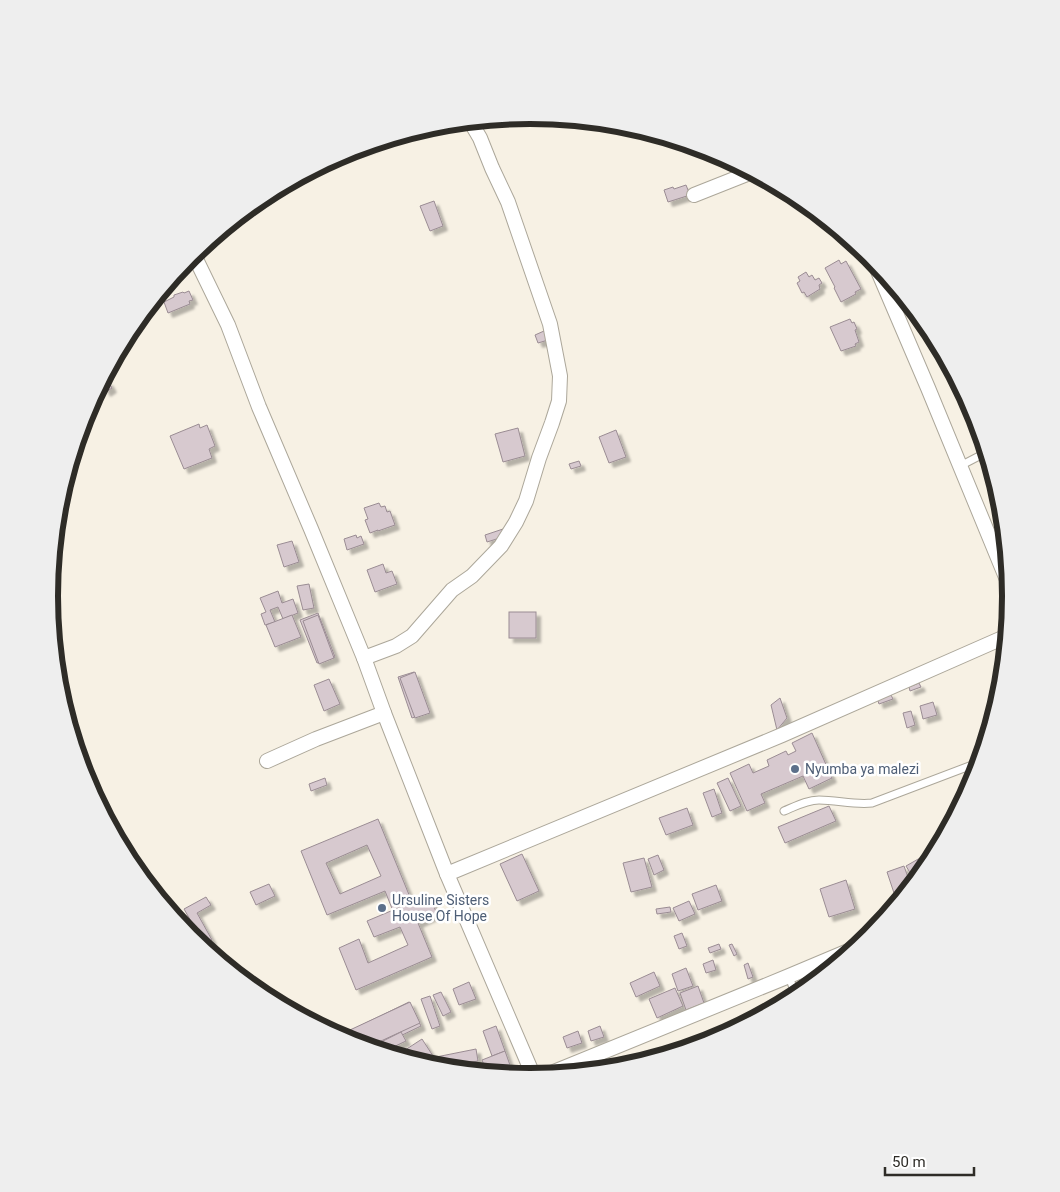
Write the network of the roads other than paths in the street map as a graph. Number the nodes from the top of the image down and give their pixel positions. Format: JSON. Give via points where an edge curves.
{"nodes":[{"id":1,"x":474,"y":127,"type":"edge"},
{"id":2,"x":744,"y":175,"type":"edge"},
{"id":3,"x":694,"y":195,"type":"dead end"},
{"id":4,"x":198,"y":261,"type":"edge"},
{"id":5,"x":882,"y":281,"type":"edge"},
{"id":6,"x":980,"y":455,"type":"edge"},
{"id":7,"x":960,"y":466,"type":"junction"},
{"id":8,"x":1001,"y":565,"type":"edge"},
{"id":9,"x":1000,"y":639,"type":"edge"},
{"id":10,"x":364,"y":658,"type":"junction"},
{"id":11,"x":384,"y":713,"type":"junction"},
{"id":12,"x":267,"y":761,"type":"dead end"},
{"id":13,"x":971,"y":765,"type":"edge"},
{"id":14,"x":784,"y":811,"type":"dead end"},
{"id":15,"x":447,"y":874,"type":"junction"},
{"id":16,"x":835,"y":956,"type":"edge"},
{"id":17,"x":789,"y":976,"type":"junction"},
{"id":18,"x":793,"y":989,"type":"edge"},
{"id":19,"x":568,"y":1066,"type":"edge"},
{"id":20,"x":530,"y":1068,"type":"edge"}],
"edges":[{"from":1,"to":10,"type":"street","via":[[508,202],[550,324],[560,376],[559,401],[526,501],[501,546],[472,576],[452,590],[412,636]]},
{"from":2,"to":3,"type":"street"},
{"from":4,"to":10,"type":"street","via":[[228,326]]},
{"from":5,"to":7,"type":"street"},
{"from":6,"to":7,"type":"lane"},
{"from":7,"to":8,"type":"street"},
{"from":9,"to":15,"type":"street","via":[[782,735]]},
{"from":10,"to":11,"type":"street"},
{"from":11,"to":12,"type":"street"},
{"from":11,"to":15,"type":"street"},
{"from":13,"to":14,"type":"lane","via":[[872,803],[818,800]]},
{"from":15,"to":20,"type":"street"},
{"from":16,"to":17,"type":"street"},
{"from":17,"to":18,"type":"lane"},
{"from":17,"to":19,"type":"street"}]}
